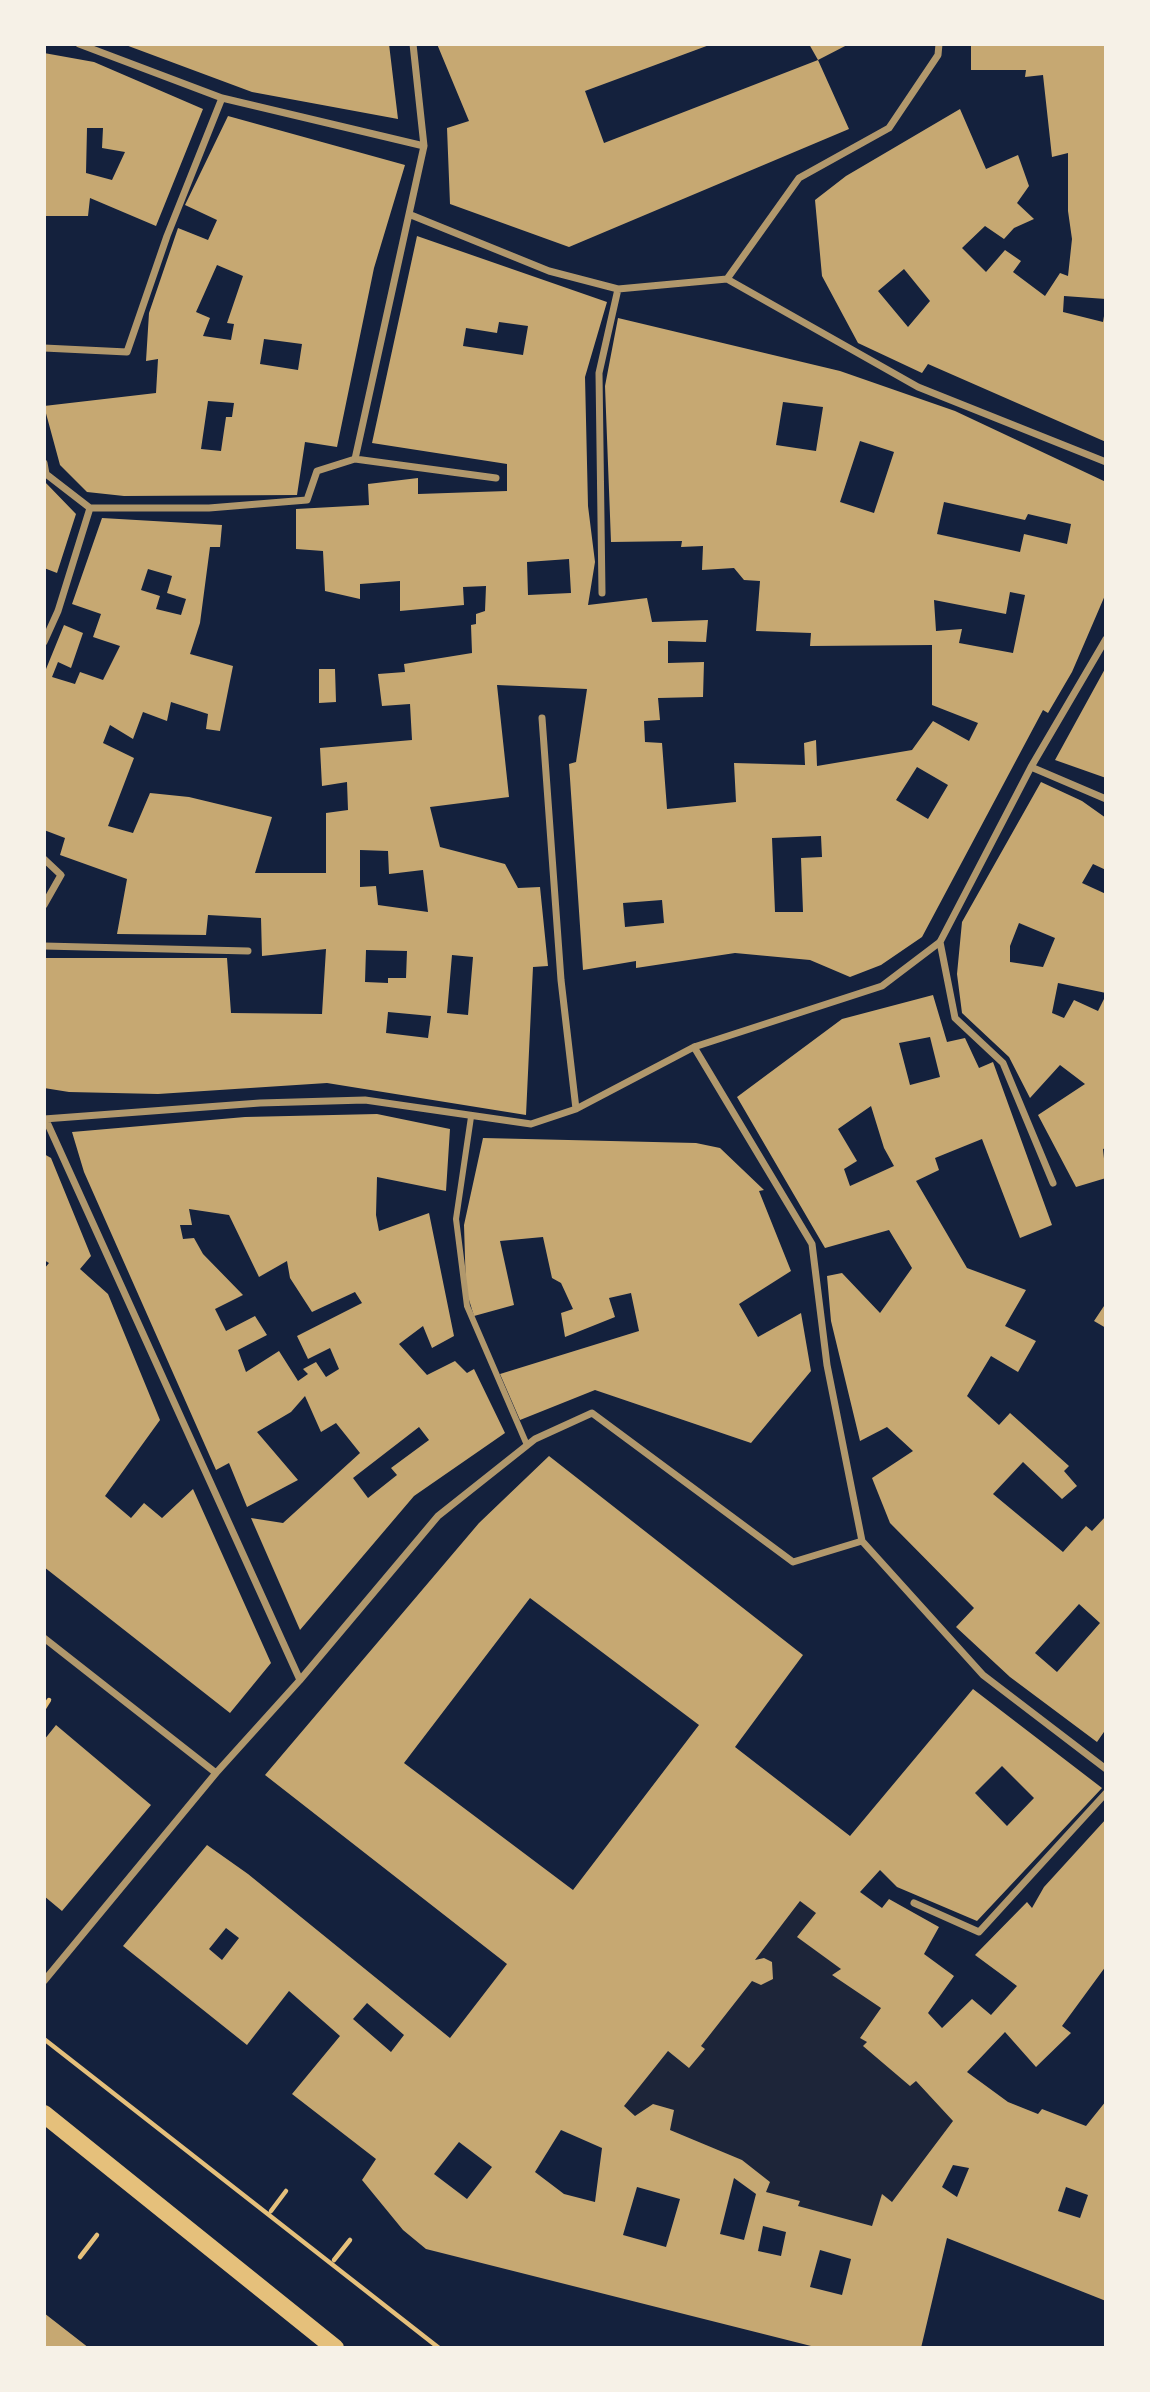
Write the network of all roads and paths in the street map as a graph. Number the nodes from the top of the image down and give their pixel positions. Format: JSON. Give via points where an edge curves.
{"nodes":[{"id":1,"x":79,"y":44,"type":"edge"},
{"id":2,"x":413,"y":44,"type":"edge"},
{"id":3,"x":939,"y":44,"type":"edge"},
{"id":4,"x":222,"y":98,"type":"junction"},
{"id":5,"x":424,"y":146,"type":"junction"},
{"id":6,"x":411,"y":215,"type":"junction"},
{"id":7,"x":727,"y":279,"type":"junction"},
{"id":8,"x":618,"y":289,"type":"junction"},
{"id":9,"x":44,"y":348,"type":"edge"},
{"id":10,"x":355,"y":459,"type":"junction"},
{"id":11,"x":1106,"y":462,"type":"edge"},
{"id":12,"x":44,"y":463,"type":"edge"},
{"id":13,"x":496,"y":478,"type":"dead end"},
{"id":14,"x":90,"y":508,"type":"junction"},
{"id":15,"x":602,"y":593,"type":"dead end"},
{"id":16,"x":1106,"y":639,"type":"edge"},
{"id":17,"x":44,"y":642,"type":"edge"},
{"id":18,"x":542,"y":718,"type":"dead end"},
{"id":19,"x":1031,"y":767,"type":"junction"},
{"id":20,"x":1106,"y":799,"type":"edge"},
{"id":21,"x":44,"y":859,"type":"edge"},
{"id":22,"x":44,"y":905,"type":"edge"},
{"id":23,"x":940,"y":942,"type":"junction"},
{"id":24,"x":44,"y":946,"type":"edge"},
{"id":25,"x":248,"y":951,"type":"dead end"},
{"id":26,"x":694,"y":1047,"type":"junction"},
{"id":27,"x":576,"y":1109,"type":"junction"},
{"id":28,"x":471,"y":1117,"type":"junction"},
{"id":29,"x":45,"y":1120,"type":"edge"},
{"id":30,"x":1053,"y":1183,"type":"dead end"},
{"id":31,"x":527,"y":1445,"type":"junction"},
{"id":32,"x":862,"y":1541,"type":"junction"},
{"id":33,"x":44,"y":1638,"type":"edge"},
{"id":34,"x":300,"y":1680,"type":"junction"},
{"id":35,"x":49,"y":1700,"type":"dead end"},
{"id":36,"x":44,"y":1708,"type":"edge"},
{"id":37,"x":1106,"y":1769,"type":"edge"},
{"id":38,"x":216,"y":1773,"type":"junction"},
{"id":39,"x":1106,"y":1793,"type":"edge"},
{"id":40,"x":914,"y":1903,"type":"dead end"},
{"id":41,"x":44,"y":1981,"type":"edge"},
{"id":42,"x":44,"y":2039,"type":"edge"},
{"id":43,"x":44,"y":2114,"type":"edge"},
{"id":44,"x":286,"y":2191,"type":"dead end"},
{"id":45,"x":271,"y":2211,"type":"dead end"},
{"id":46,"x":97,"y":2235,"type":"dead end"},
{"id":47,"x":350,"y":2240,"type":"dead end"},
{"id":48,"x":80,"y":2257,"type":"dead end"},
{"id":49,"x":334,"y":2260,"type":"dead end"},
{"id":50,"x":335,"y":2348,"type":"edge"},
{"id":51,"x":439,"y":2348,"type":"edge"}],
"edges":[{"from":1,"to":4,"type":"street"},
{"from":2,"to":5,"type":"street"},
{"from":3,"to":7,"type":"street","via":[[938,55],[889,128],[799,178]]},
{"from":4,"to":5,"type":"street"},
{"from":4,"to":9,"type":"street","via":[[127,352]]},
{"from":5,"to":6,"type":"street"},
{"from":6,"to":8,"type":"street","via":[[549,271]]},
{"from":6,"to":10,"type":"street"},
{"from":7,"to":8,"type":"street"},
{"from":7,"to":11,"type":"street","via":[[918,387]]},
{"from":8,"to":15,"type":"street","via":[[599,373]]},
{"from":10,"to":13,"type":"street"},
{"from":10,"to":14,"type":"street","via":[[317,471],[307,500],[209,508]]},
{"from":12,"to":14,"type":"street","via":[[46,474]]},
{"from":14,"to":17,"type":"street"},
{"from":16,"to":19,"type":"street"},
{"from":18,"to":27,"type":"street","via":[[561,979]]},
{"from":19,"to":20,"type":"street"},
{"from":19,"to":23,"type":"street"},
{"from":21,"to":22,"type":"street","via":[[61,875]]},
{"from":23,"to":26,"type":"street","via":[[882,986]]},
{"from":23,"to":30,"type":"street","via":[[955,1018],[1003,1063]]},
{"from":24,"to":25,"type":"street"},
{"from":26,"to":27,"type":"street"},
{"from":26,"to":32,"type":"street","via":[[812,1244],[827,1365]]},
{"from":27,"to":28,"type":"street","via":[[531,1124]]},
{"from":28,"to":29,"type":"street","via":[[365,1100],[260,1103]]},
{"from":28,"to":31,"type":"street","via":[[456,1219],[467,1306]]},
{"from":29,"to":34,"type":"street"},
{"from":31,"to":32,"type":"street","via":[[592,1413],[793,1562]]},
{"from":31,"to":34,"type":"street","via":[[438,1516]]},
{"from":32,"to":37,"type":"street","via":[[983,1675]]},
{"from":33,"to":38,"type":"street"},
{"from":34,"to":38,"type":"street"},
{"from":35,"to":36,"type":"path"},
{"from":38,"to":41,"type":"street"},
{"from":39,"to":40,"type":"street","via":[[979,1932]]},
{"from":42,"to":51,"type":"path"},
{"from":43,"to":50,"type":"main road"},
{"from":44,"to":45,"type":"path"},
{"from":46,"to":48,"type":"path"},
{"from":47,"to":49,"type":"path"}]}
